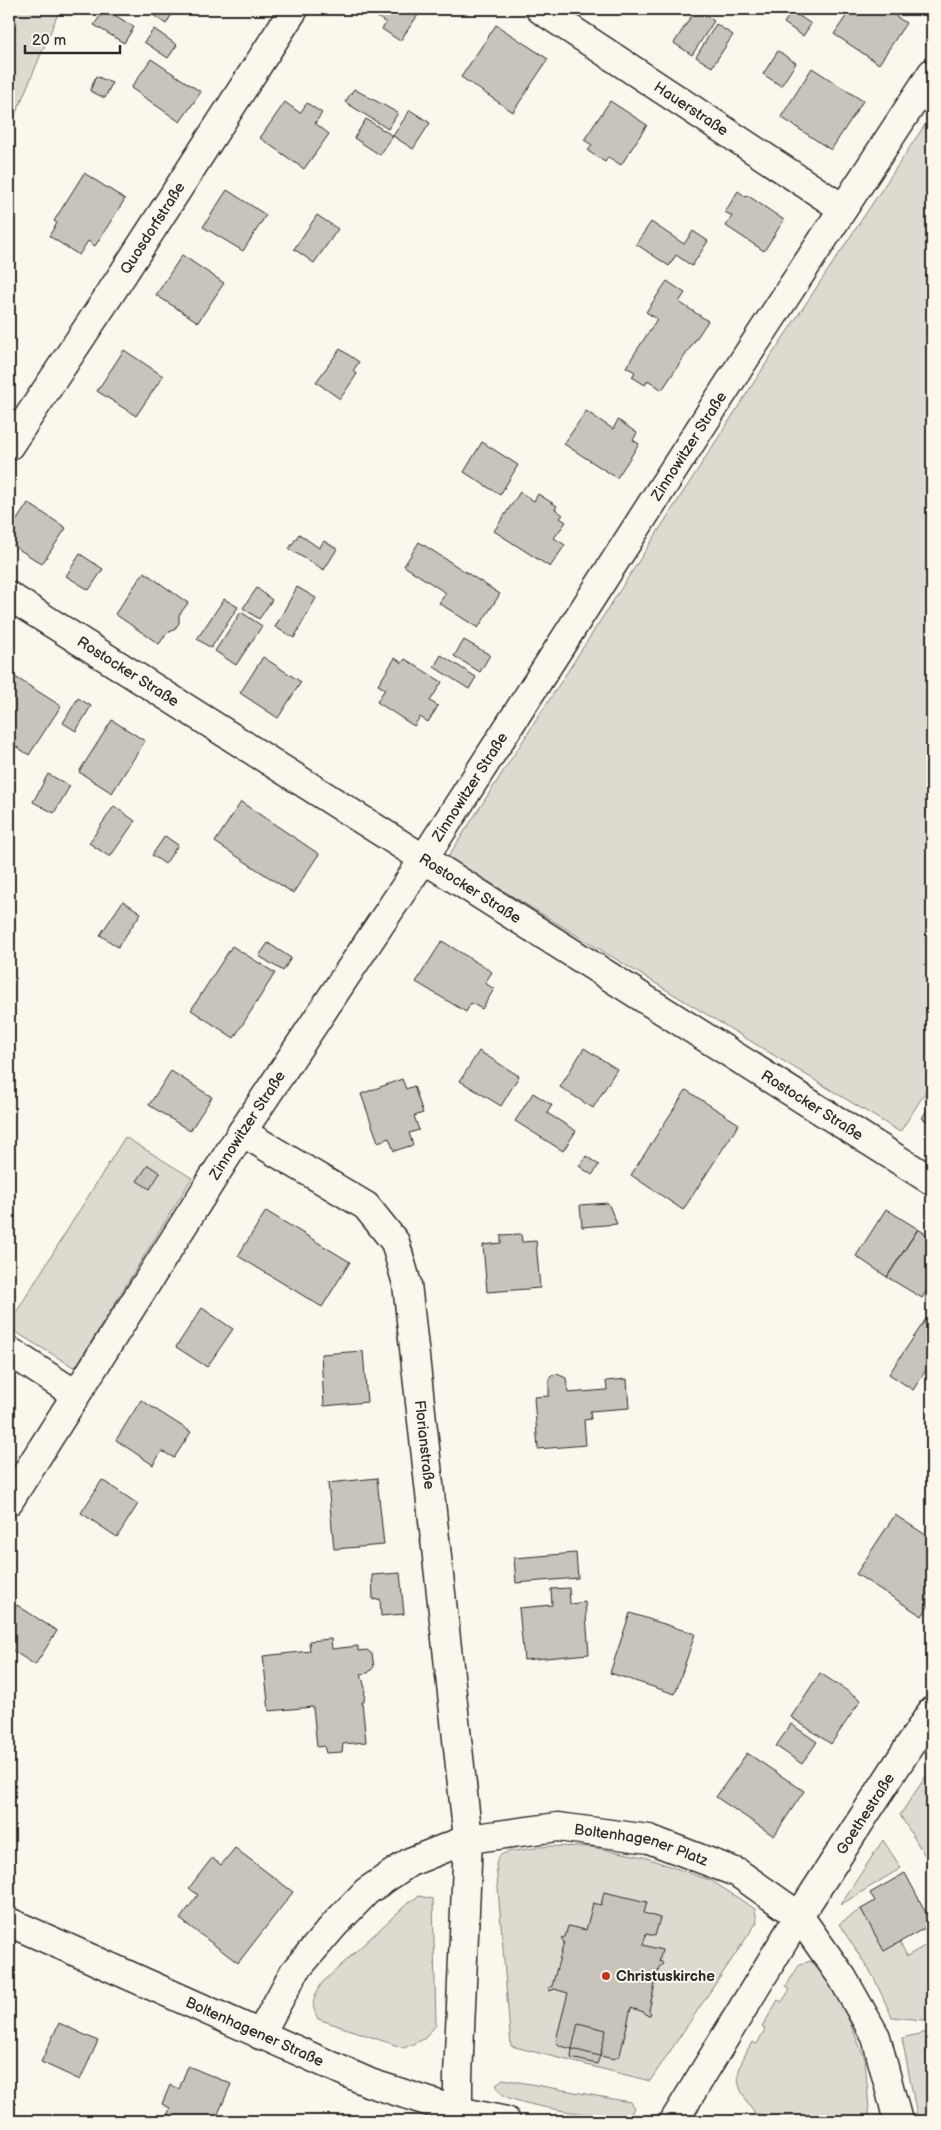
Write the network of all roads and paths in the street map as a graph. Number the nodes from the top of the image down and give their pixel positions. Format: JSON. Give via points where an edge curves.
{"nodes":[{"id":1,"x":294,"y":9,"type":"edge"},
{"id":2,"x":540,"y":9,"type":"edge"},
{"id":3,"x":932,"y":73,"type":"edge"},
{"id":4,"x":842,"y":208,"type":"junction"},
{"id":5,"x":9,"y":446,"type":"edge"},
{"id":6,"x":9,"y":596,"type":"edge"},
{"id":7,"x":423,"y":860,"type":"junction"},
{"id":8,"x":242,"y":1132,"type":"junction"},
{"id":9,"x":932,"y":1181,"type":"edge"},
{"id":10,"x":9,"y":1351,"type":"edge"},
{"id":11,"x":75,"y":1394,"type":"junction"},
{"id":12,"x":9,"y":1501,"type":"edge"},
{"id":13,"x":932,"y":1711,"type":"edge"},
{"id":14,"x":468,"y":1839,"type":"junction"},
{"id":15,"x":799,"y":1916,"type":"junction"},
{"id":16,"x":9,"y":1922,"type":"edge"},
{"id":17,"x":260,"y":2035,"type":"junction"},
{"id":18,"x":460,"y":2116,"type":"edge"},
{"id":19,"x":506,"y":2121,"type":"edge"},
{"id":20,"x":674,"y":2121,"type":"edge"},
{"id":21,"x":898,"y":2121,"type":"edge"}],
"edges":[{"from":1,"to":5,"type":"street","name":"Quosdorfstraße"},
{"from":2,"to":4,"type":"street","name":"Hauerstraße"},
{"from":3,"to":4,"type":"street","name":"Zinnowitzer Straße"},
{"from":4,"to":7,"type":"street","name":"Zinnowitzer Straße"},
{"from":6,"to":7,"type":"street","name":"Rostocker Straße"},
{"from":7,"to":8,"type":"street","name":"Zinnowitzer Straße"},
{"from":7,"to":9,"type":"street","name":"Rostocker Straße"},
{"from":8,"to":11,"type":"street","name":"Zinnowitzer Straße"},
{"from":8,"to":14,"type":"street","name":"Florianstraße","via":[[366,1206],[395,1242],[407,1284]]},
{"from":10,"to":11,"type":"street"},
{"from":11,"to":12,"type":"street","name":"Zinnowitzer Straße"},
{"from":13,"to":15,"type":"street","name":"Goethestraße"},
{"from":14,"to":15,"type":"street","name":"Boltenhagener Platz","via":[[558,1827],[649,1839],[738,1873]]},
{"from":14,"to":17,"type":"street","name":"Boltenhagener Platz","via":[[410,1862],[368,1891],[294,1972]]},
{"from":14,"to":18,"type":"street"},
{"from":15,"to":20,"type":"street"},
{"from":15,"to":21,"type":"street","name":"Boltenhagener Platz","via":[[842,1977],[876,2037]]},
{"from":16,"to":17,"type":"street","name":"Boltenhagener Straße"},
{"from":17,"to":18,"type":"street","name":"Boltenhagener Straße","via":[[370,2083]]},
{"from":18,"to":19,"type":"street","name":"Boltenhagener Straße"}]}
